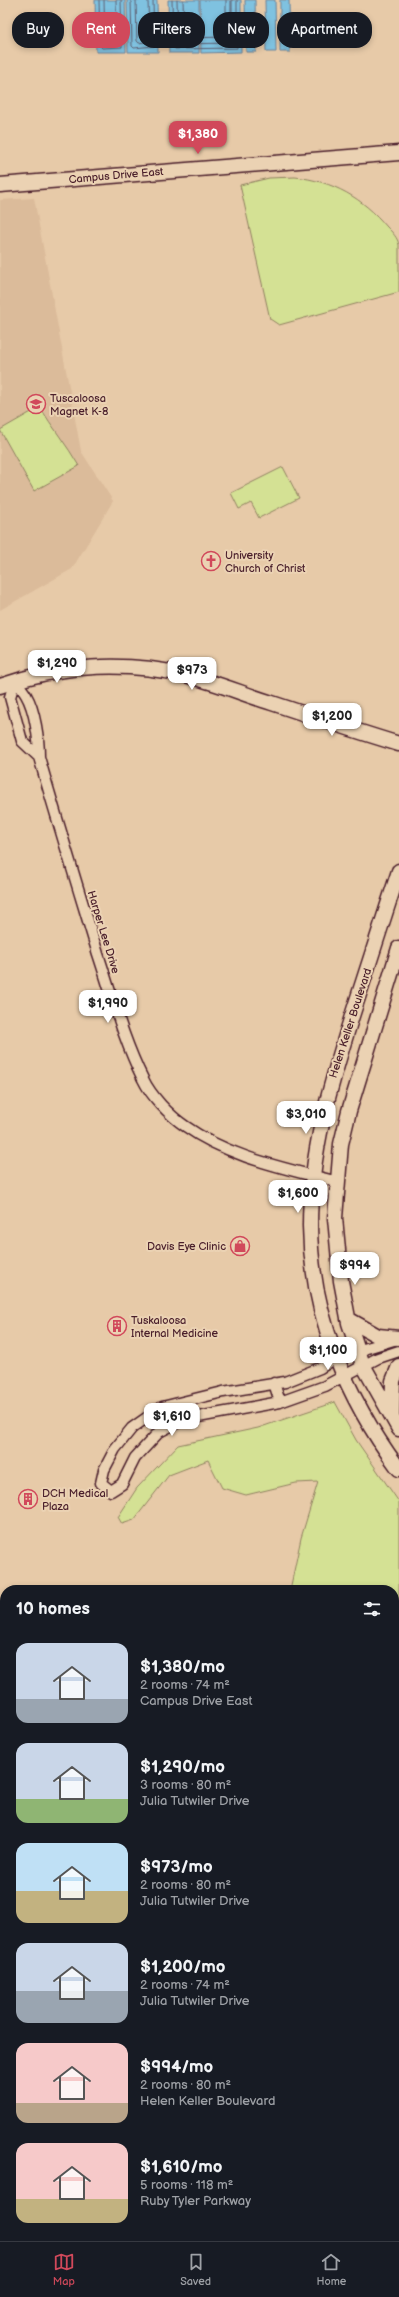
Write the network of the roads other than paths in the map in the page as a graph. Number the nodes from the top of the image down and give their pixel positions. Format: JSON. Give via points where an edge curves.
{"nodes":[{"id":1,"x":399,"y":153,"type":"edge"},
{"id":2,"x":0,"y":185,"type":"edge"},
{"id":3,"x":15,"y":680,"type":"junction"},
{"id":4,"x":0,"y":686,"type":"edge"},
{"id":5,"x":399,"y":744,"type":"edge"},
{"id":6,"x":39,"y":757,"type":"junction"},
{"id":7,"x":399,"y":871,"type":"edge"},
{"id":8,"x":399,"y":948,"type":"edge"},
{"id":9,"x":313,"y":1175,"type":"junction"},
{"id":10,"x":337,"y":1182,"type":"junction"},
{"id":11,"x":348,"y":1319,"type":"junction"},
{"id":12,"x":399,"y":1338,"type":"edge"},
{"id":13,"x":358,"y":1351,"type":"junction"},
{"id":14,"x":399,"y":1351,"type":"edge"},
{"id":15,"x":337,"y":1358,"type":"junction"},
{"id":16,"x":363,"y":1365,"type":"junction"},
{"id":17,"x":399,"y":1366,"type":"edge"},
{"id":18,"x":344,"y":1376,"type":"junction"},
{"id":19,"x":274,"y":1383,"type":"junction"},
{"id":20,"x":187,"y":1401,"type":"junction"},
{"id":21,"x":280,"y":1402,"type":"junction"},
{"id":22,"x":190,"y":1418,"type":"junction"},
{"id":23,"x":395,"y":1423,"type":"edge"},
{"id":24,"x":399,"y":1469,"type":"edge"}],
"edges":[{"from":1,"to":2,"type":"street","name":"Campus Drive East"},
{"from":3,"to":4,"type":"street"},
{"from":3,"to":5,"type":"street","via":[[86,667],[125,667],[167,672],[203,680]]},
{"from":3,"to":6,"type":"street","name":"Harper Lee Drive","via":[[27,696],[31,708],[39,743]]},
{"from":3,"to":6,"type":"street","name":"Harper Lee Drive","via":[[10,697],[22,741]]},
{"from":6,"to":9,"type":"street","name":"Harper Lee Drive","via":[[119,1022],[143,1080],[157,1099],[183,1125],[209,1142],[242,1156]]},
{"from":7,"to":9,"type":"street","name":"Helen Keller Boulevard","via":[[326,1100]]},
{"from":8,"to":10,"type":"street","via":[[349,1110],[341,1144]]},
{"from":9,"to":10,"type":"street","name":"Harper Lee Drive"},
{"from":9,"to":15,"type":"street","name":"Helen Keller Boulevard","via":[[310,1227],[317,1289]]},
{"from":10,"to":11,"type":"street","via":[[337,1253]]},
{"from":11,"to":12,"type":"street","via":[[378,1336]]},
{"from":11,"to":13,"type":"street"},
{"from":12,"to":13,"type":"street"},
{"from":13,"to":15,"type":"street"},
{"from":13,"to":16,"type":"street"},
{"from":14,"to":16,"type":"street"},
{"from":15,"to":18,"type":"street","name":"Helen Keller Boulevard"},
{"from":15,"to":19,"type":"street","via":[[309,1372]]},
{"from":16,"to":18,"type":"street"},
{"from":16,"to":23,"type":"street"},
{"from":17,"to":23,"type":"street","via":[[393,1381]]},
{"from":18,"to":21,"type":"street","via":[[325,1386]]},
{"from":18,"to":24,"type":"street","name":"Helen Keller Boulevard","via":[[374,1435]]},
{"from":19,"to":20,"type":"street"},
{"from":19,"to":21,"type":"street"},
{"from":20,"to":22,"type":"street"},
{"from":20,"to":22,"type":"street","via":[[162,1407],[132,1428],[109,1459],[102,1483],[111,1491],[122,1484],[135,1458],[159,1432]]},
{"from":21,"to":22,"type":"street"}]}
